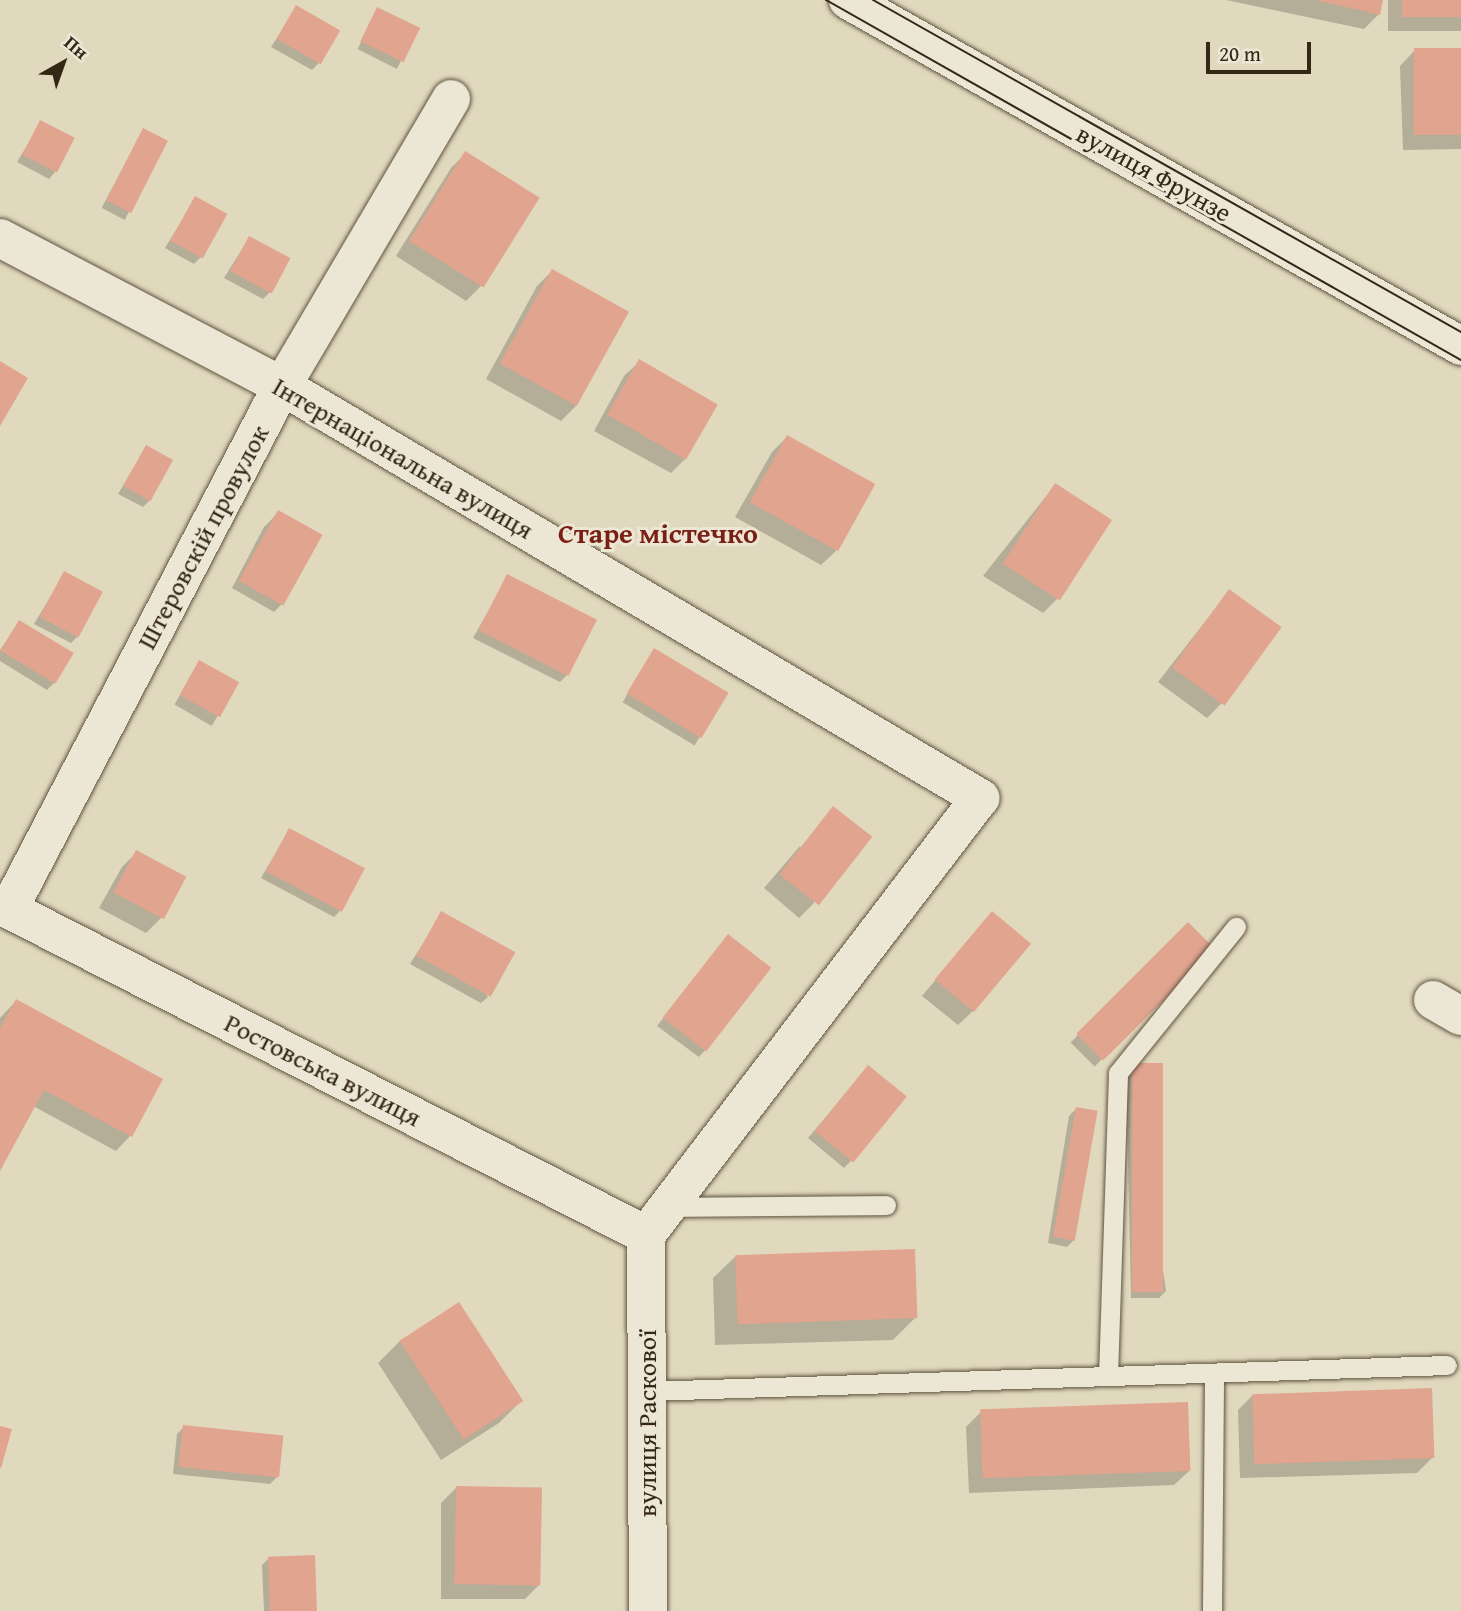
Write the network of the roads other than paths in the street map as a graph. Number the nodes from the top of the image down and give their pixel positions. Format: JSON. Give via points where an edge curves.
{"nodes":[{"id":1,"x":848,"y":0,"type":"edge"},
{"id":2,"x":451,"y":99,"type":"dead end"},
{"id":3,"x":0,"y":238,"type":"edge"},
{"id":4,"x":1461,"y":346,"type":"edge"},
{"id":5,"x":282,"y":386,"type":"junction"},
{"id":6,"x":5,"y":907,"type":"edge"},
{"id":7,"x":1236,"y":927,"type":"dead end"},
{"id":8,"x":886,"y":1205,"type":"dead end"},
{"id":9,"x":657,"y":1221,"type":"junction"},
{"id":10,"x":1447,"y":1365,"type":"dead end"},
{"id":11,"x":1214,"y":1373,"type":"junction"},
{"id":12,"x":1108,"y":1376,"type":"junction"},
{"id":13,"x":647,"y":1391,"type":"junction"},
{"id":14,"x":648,"y":1611,"type":"edge"},
{"id":15,"x":1212,"y":1611,"type":"edge"}],
"edges":[{"from":1,"to":4,"type":"street","name":"вулиця Фрунзе"},
{"from":2,"to":5,"type":"street","name":"Штеровскій провулок"},
{"from":3,"to":5,"type":"street","name":"Інтернаціональна вулиця"},
{"from":5,"to":6,"type":"street","name":"Штеровскій провулок"},
{"from":5,"to":9,"type":"street","name":"Інтернаціональна вулиця","via":[[980,798]]},
{"from":6,"to":9,"type":"street","name":"Ростовська вулиця"},
{"from":7,"to":12,"type":"lane","via":[[1118,1073]]},
{"from":8,"to":9,"type":"lane"},
{"from":9,"to":13,"type":"street","name":"вулиця Раскової"},
{"from":10,"to":11,"type":"lane"},
{"from":11,"to":12,"type":"lane"},
{"from":11,"to":15,"type":"lane"},
{"from":12,"to":13,"type":"lane"},
{"from":13,"to":14,"type":"street","name":"вулиця Раскової"}]}
